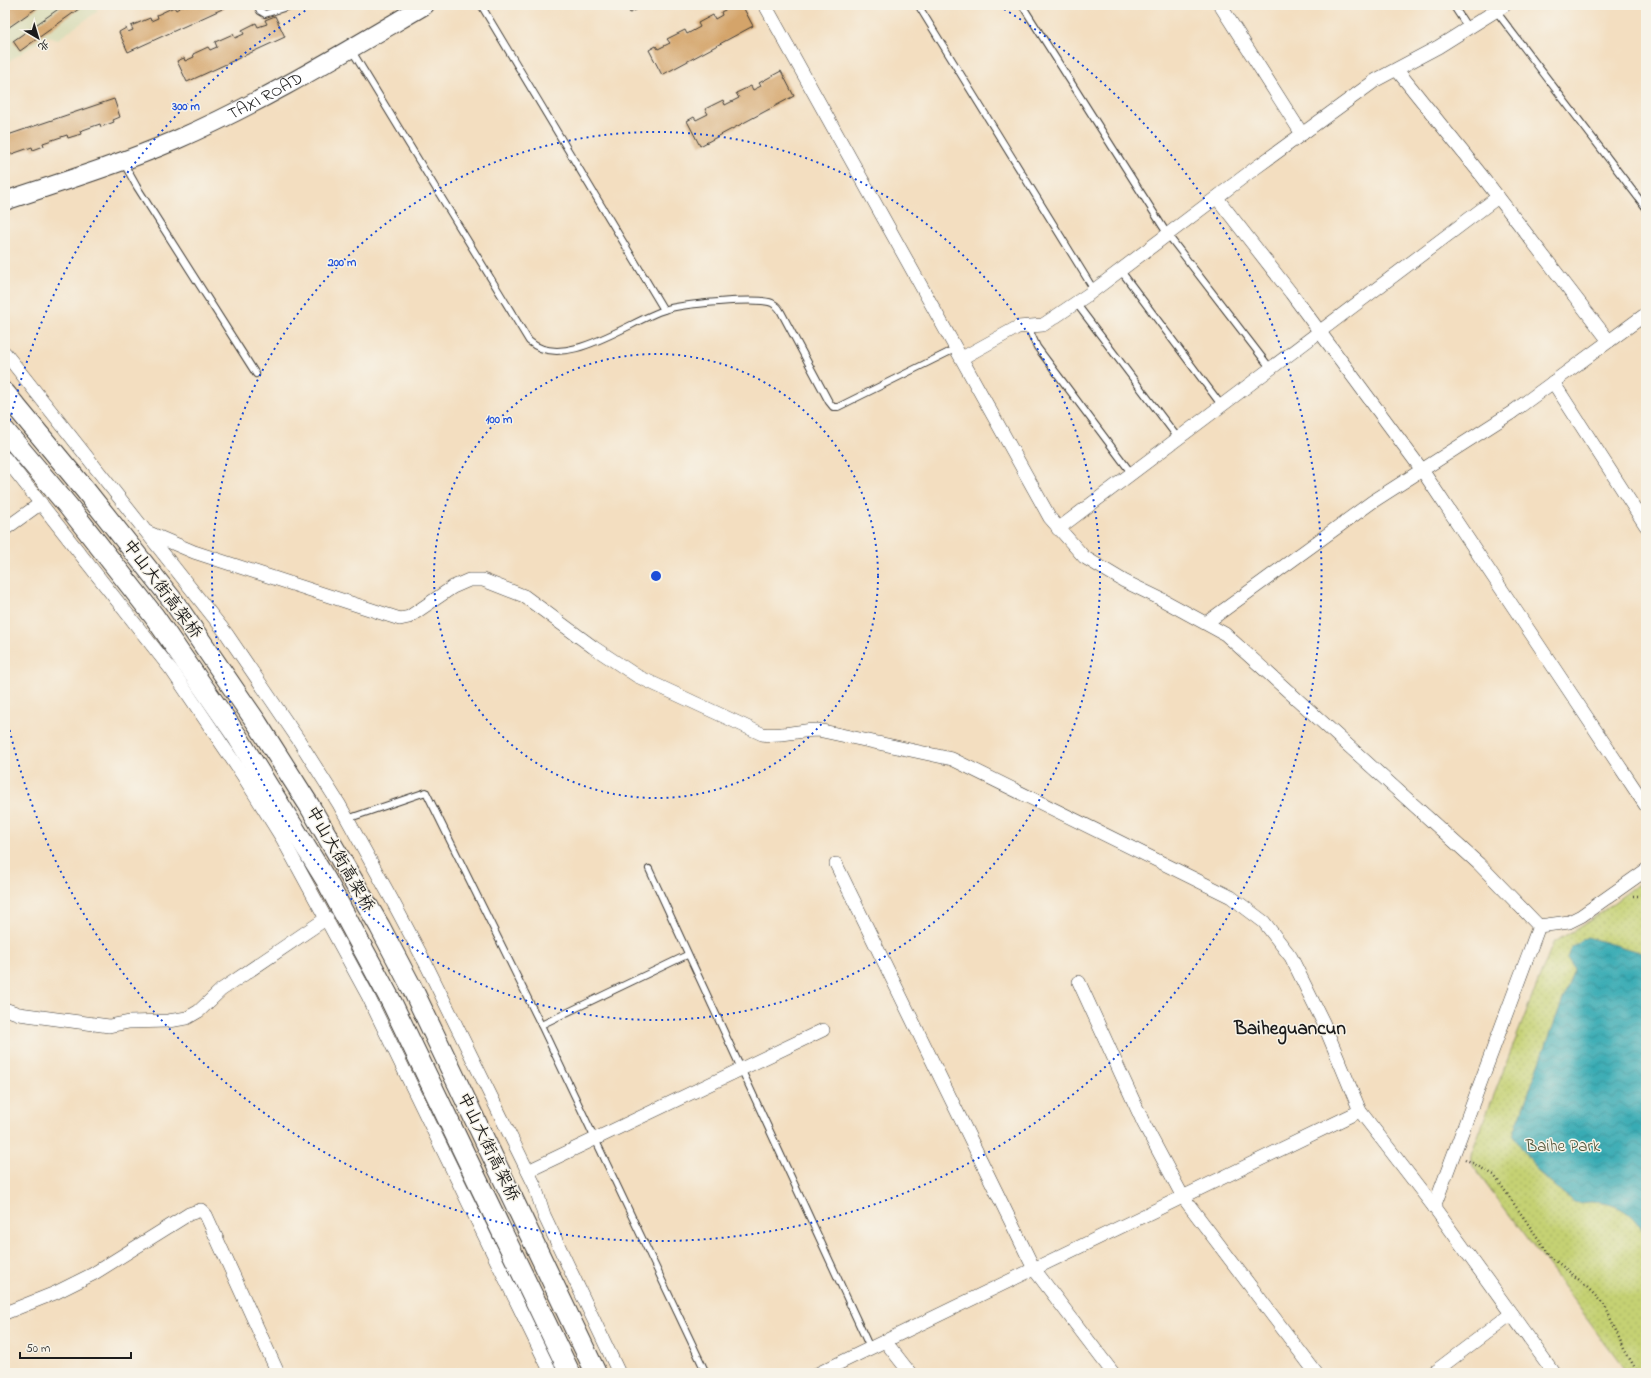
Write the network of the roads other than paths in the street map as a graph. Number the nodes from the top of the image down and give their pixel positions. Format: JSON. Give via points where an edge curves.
{"nodes":[{"id":1,"x":258,"y":5,"type":"edge"},
{"id":2,"x":292,"y":5,"type":"edge"},
{"id":3,"x":425,"y":5,"type":"edge"},
{"id":4,"x":481,"y":5,"type":"edge"},
{"id":5,"x":765,"y":5,"type":"edge"},
{"id":6,"x":918,"y":5,"type":"edge"},
{"id":7,"x":1022,"y":5,"type":"edge"},
{"id":8,"x":1220,"y":5,"type":"edge"},
{"id":9,"x":1453,"y":5,"type":"edge"},
{"id":10,"x":1500,"y":8,"type":"edge"},
{"id":11,"x":1468,"y":28,"type":"junction"},
{"id":12,"x":351,"y":48,"type":"junction"},
{"id":13,"x":1397,"y":70,"type":"junction"},
{"id":14,"x":1302,"y":134,"type":"junction"},
{"id":15,"x":123,"y":162,"type":"junction"},
{"id":16,"x":1498,"y":197,"type":"junction"},
{"id":17,"x":1217,"y":198,"type":"junction"},
{"id":18,"x":5,"y":200,"type":"edge"},
{"id":19,"x":1646,"y":208,"type":"edge"},
{"id":20,"x":1168,"y":234,"type":"junction"},
{"id":21,"x":1121,"y":271,"type":"junction"},
{"id":22,"x":1094,"y":290,"type":"junction"},
{"id":23,"x":1076,"y":303,"type":"junction"},
{"id":24,"x":664,"y":310,"type":"junction"},
{"id":25,"x":1646,"y":314,"type":"edge"},
{"id":26,"x":1027,"y":325,"type":"junction"},
{"id":27,"x":1320,"y":332,"type":"junction"},
{"id":28,"x":1609,"y":341,"type":"junction"},
{"id":29,"x":5,"y":353,"type":"edge"},
{"id":30,"x":959,"y":353,"type":"junction"},
{"id":31,"x":1271,"y":369,"type":"junction"},
{"id":32,"x":256,"y":374,"type":"dead end"},
{"id":33,"x":1553,"y":382,"type":"junction"},
{"id":34,"x":5,"y":393,"type":"edge"},
{"id":35,"x":1222,"y":406,"type":"junction"},
{"id":36,"x":5,"y":431,"type":"edge"},
{"id":37,"x":1178,"y":438,"type":"junction"},
{"id":38,"x":5,"y":458,"type":"edge"},
{"id":39,"x":1422,"y":470,"type":"junction"},
{"id":40,"x":1132,"y":474,"type":"junction"},
{"id":41,"x":41,"y":503,"type":"junction"},
{"id":42,"x":1646,"y":526,"type":"edge"},
{"id":43,"x":5,"y":529,"type":"edge"},
{"id":44,"x":1058,"y":529,"type":"junction"},
{"id":45,"x":147,"y":532,"type":"junction"},
{"id":46,"x":1206,"y":623,"type":"junction"},
{"id":47,"x":1646,"y":806,"type":"edge"},
{"id":48,"x":347,"y":819,"type":"junction"},
{"id":49,"x":836,"y":864,"type":"dead end"},
{"id":50,"x":649,"y":870,"type":"dead end"},
{"id":51,"x":1646,"y":870,"type":"edge"},
{"id":52,"x":327,"y":918,"type":"junction"},
{"id":53,"x":1539,"y":926,"type":"junction"},
{"id":54,"x":687,"y":955,"type":"junction"},
{"id":55,"x":1079,"y":982,"type":"dead end"},
{"id":56,"x":5,"y":1009,"type":"edge"},
{"id":57,"x":541,"y":1025,"type":"junction"},
{"id":58,"x":824,"y":1030,"type":"dead end"},
{"id":59,"x":740,"y":1070,"type":"junction"},
{"id":60,"x":1360,"y":1111,"type":"junction"},
{"id":61,"x":595,"y":1139,"type":"junction"},
{"id":62,"x":528,"y":1172,"type":"junction"},
{"id":63,"x":1183,"y":1197,"type":"junction"},
{"id":64,"x":1434,"y":1207,"type":"junction"},
{"id":65,"x":1034,"y":1269,"type":"junction"},
{"id":66,"x":5,"y":1313,"type":"edge"},
{"id":67,"x":1511,"y":1314,"type":"junction"},
{"id":68,"x":885,"y":1341,"type":"junction"},
{"id":69,"x":870,"y":1348,"type":"junction"},
{"id":70,"x":278,"y":1373,"type":"edge"},
{"id":71,"x":551,"y":1373,"type":"edge"},
{"id":72,"x":570,"y":1373,"type":"edge"},
{"id":73,"x":596,"y":1373,"type":"edge"},
{"id":74,"x":619,"y":1373,"type":"edge"},
{"id":75,"x":706,"y":1373,"type":"edge"},
{"id":76,"x":818,"y":1373,"type":"edge"},
{"id":77,"x":910,"y":1373,"type":"edge"},
{"id":78,"x":1113,"y":1373,"type":"edge"},
{"id":79,"x":1316,"y":1373,"type":"edge"},
{"id":80,"x":1433,"y":1373,"type":"edge"},
{"id":81,"x":1554,"y":1373,"type":"edge"}],
"edges":[{"from":1,"to":2,"type":"lane","via":[[265,14]]},
{"from":3,"to":12,"type":"street","name":"TAXI ROAD"},
{"from":4,"to":24,"type":"lane"},
{"from":5,"to":30,"type":"street"},
{"from":6,"to":22,"type":"lane"},
{"from":7,"to":20,"type":"lane"},
{"from":8,"to":14,"type":"street"},
{"from":9,"to":11,"type":"lane"},
{"from":10,"to":11,"type":"street"},
{"from":10,"to":19,"type":"lane"},
{"from":11,"to":13,"type":"street"},
{"from":12,"to":15,"type":"street","name":"TAXI ROAD","via":[[224,118]]},
{"from":12,"to":24,"type":"lane","via":[[529,341],[536,347],[551,352],[579,348]]},
{"from":13,"to":14,"type":"street","via":[[1376,80]]},
{"from":13,"to":16,"type":"street"},
{"from":14,"to":17,"type":"street"},
{"from":15,"to":18,"type":"street","name":"TAXI ROAD"},
{"from":15,"to":32,"type":"lane"},
{"from":16,"to":27,"type":"street"},
{"from":16,"to":28,"type":"street"},
{"from":17,"to":20,"type":"street"},
{"from":17,"to":27,"type":"street"},
{"from":20,"to":21,"type":"street"},
{"from":20,"to":31,"type":"lane"},
{"from":21,"to":22,"type":"street"},
{"from":21,"to":35,"type":"lane"},
{"from":22,"to":23,"type":"street"},
{"from":23,"to":26,"type":"street","via":[[1043,325]]},
{"from":23,"to":37,"type":"lane"},
{"from":24,"to":30,"type":"lane","via":[[747,300],[773,304],[781,312],[833,407]]},
{"from":25,"to":28,"type":"street"},
{"from":26,"to":30,"type":"street"},
{"from":26,"to":40,"type":"lane","via":[[1037,347]]},
{"from":27,"to":31,"type":"street"},
{"from":27,"to":39,"type":"street"},
{"from":28,"to":33,"type":"street"},
{"from":29,"to":45,"type":"street"},
{"from":30,"to":44,"type":"street"},
{"from":31,"to":35,"type":"street"},
{"from":33,"to":39,"type":"street","via":[[1511,413]]},
{"from":33,"to":42,"type":"street"},
{"from":34,"to":73,"type":"main road","name":"中山大街高架桥","via":[[174,602],[257,723],[321,824],[376,920],[412,990]]},
{"from":35,"to":37,"type":"street"},
{"from":36,"to":72,"type":"main road","name":"中山大街高架桥","via":[[92,536],[159,623],[237,736],[319,867],[391,1001]]},
{"from":37,"to":40,"type":"street"},
{"from":38,"to":41,"type":"street"},
{"from":39,"to":46,"type":"street","via":[[1372,502]]},
{"from":39,"to":47,"type":"street"},
{"from":40,"to":44,"type":"street"},
{"from":41,"to":43,"type":"street"},
{"from":41,"to":52,"type":"street","via":[[200,710],[282,838]]},
{"from":44,"to":46,"type":"street","via":[[1084,558]]},
{"from":45,"to":48,"type":"street","via":[[251,667]]},
{"from":45,"to":60,"type":"street","via":[[194,552],[400,619],[409,617],[453,587],[469,580],[483,580],[524,596],[637,676],[762,734],[771,736],[801,730],[818,730],[952,759],[1232,897],[1264,922],[1291,957],[1323,1022]]},
{"from":46,"to":53,"type":"street","via":[[1224,634],[1473,859]]},
{"from":48,"to":57,"type":"lane","via":[[426,792]]},
{"from":48,"to":62,"type":"street","via":[[427,966]]},
{"from":49,"to":65,"type":"street"},
{"from":50,"to":54,"type":"lane"},
{"from":51,"to":53,"type":"street","via":[[1582,916],[1569,922]]},
{"from":52,"to":56,"type":"street","via":[[221,990],[198,1011],[186,1018],[109,1026],[19,1014]]},
{"from":52,"to":71,"type":"street","via":[[368,996]]},
{"from":53,"to":64,"type":"street"},
{"from":54,"to":57,"type":"lane"},
{"from":54,"to":59,"type":"lane"},
{"from":55,"to":63,"type":"street","via":[[1144,1124]]},
{"from":57,"to":61,"type":"lane"},
{"from":58,"to":59,"type":"street"},
{"from":59,"to":61,"type":"street"},
{"from":59,"to":69,"type":"lane"},
{"from":60,"to":63,"type":"street"},
{"from":60,"to":64,"type":"street"},
{"from":61,"to":62,"type":"street"},
{"from":61,"to":75,"type":"lane"},
{"from":62,"to":74,"type":"street","via":[[544,1215]]},
{"from":63,"to":65,"type":"street"},
{"from":63,"to":79,"type":"street"},
{"from":64,"to":67,"type":"street"},
{"from":65,"to":68,"type":"street"},
{"from":65,"to":78,"type":"street"},
{"from":66,"to":70,"type":"street","via":[[93,1274],[189,1214],[201,1210],[206,1215]]},
{"from":67,"to":80,"type":"street"},
{"from":67,"to":81,"type":"street"},
{"from":68,"to":69,"type":"street"},
{"from":68,"to":77,"type":"street"},
{"from":69,"to":76,"type":"street"}]}
